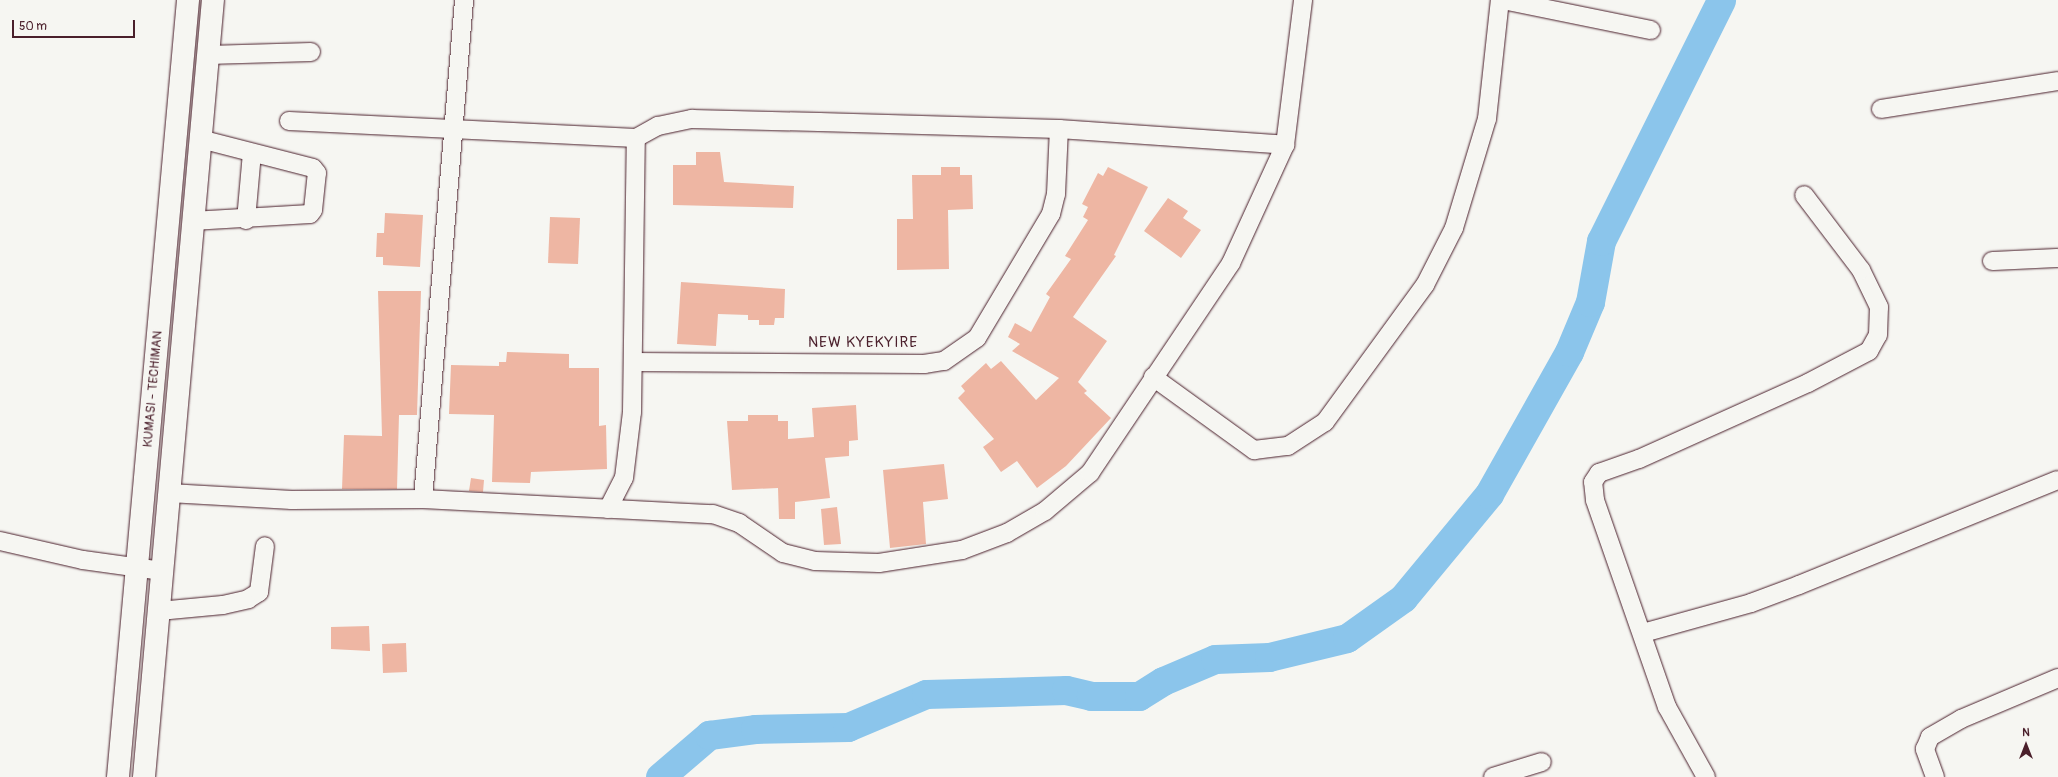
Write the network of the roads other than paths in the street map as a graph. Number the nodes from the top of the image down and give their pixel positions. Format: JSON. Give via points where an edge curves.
{"nodes":[{"id":1,"x":188,"y":0,"type":"edge"},
{"id":2,"x":213,"y":0,"type":"edge"},
{"id":3,"x":464,"y":0,"type":"edge"},
{"id":4,"x":1303,"y":0,"type":"edge"},
{"id":5,"x":1500,"y":0,"type":"edge"},
{"id":6,"x":1504,"y":0,"type":"edge"},
{"id":7,"x":1651,"y":30,"type":"dead end"},
{"id":8,"x":311,"y":52,"type":"dead end"},
{"id":9,"x":208,"y":55,"type":"junction"},
{"id":10,"x":2058,"y":81,"type":"edge"},
{"id":11,"x":1881,"y":109,"type":"dead end"},
{"id":12,"x":289,"y":121,"type":"dead end"},
{"id":13,"x":455,"y":129,"type":"junction"},
{"id":14,"x":1059,"y":129,"type":"junction"},
{"id":15,"x":636,"y":138,"type":"junction"},
{"id":16,"x":200,"y":139,"type":"junction"},
{"id":17,"x":1285,"y":146,"type":"junction"},
{"id":18,"x":252,"y":153,"type":"junction"},
{"id":19,"x":1804,"y":195,"type":"dead end"},
{"id":20,"x":246,"y":220,"type":"junction"},
{"id":21,"x":192,"y":222,"type":"junction"},
{"id":22,"x":2058,"y":258,"type":"edge"},
{"id":23,"x":1992,"y":261,"type":"dead end"},
{"id":24,"x":634,"y":362,"type":"junction"},
{"id":25,"x":1153,"y":377,"type":"junction"},
{"id":26,"x":2058,"y":480,"type":"edge"},
{"id":27,"x":169,"y":493,"type":"junction"},
{"id":28,"x":423,"y":499,"type":"junction"},
{"id":29,"x":608,"y":508,"type":"junction"},
{"id":30,"x":0,"y":541,"type":"edge"},
{"id":31,"x":265,"y":546,"type":"dead end"},
{"id":32,"x":140,"y":567,"type":"junction"},
{"id":33,"x":162,"y":571,"type":"junction"},
{"id":34,"x":159,"y":611,"type":"junction"},
{"id":35,"x":1643,"y":633,"type":"junction"},
{"id":36,"x":2058,"y":678,"type":"edge"},
{"id":37,"x":1542,"y":762,"type":"dead end"},
{"id":38,"x":118,"y":777,"type":"edge"},
{"id":39,"x":144,"y":777,"type":"edge"},
{"id":40,"x":1493,"y":777,"type":"edge"},
{"id":41,"x":1706,"y":777,"type":"edge"},
{"id":42,"x":1935,"y":777,"type":"edge"}],
"edges":[{"from":1,"to":32,"type":"highway","name":"KUMASI - TECHIMAN"},
{"from":2,"to":9,"type":"highway"},
{"from":3,"to":13,"type":"street"},
{"from":4,"to":17,"type":"street"},
{"from":5,"to":25,"type":"street","via":[[1487,119],[1454,228],[1425,285],[1325,422],[1288,446],[1254,450]]},
{"from":6,"to":7,"type":"street"},
{"from":8,"to":9,"type":"street"},
{"from":9,"to":16,"type":"highway"},
{"from":10,"to":11,"type":"street"},
{"from":12,"to":13,"type":"street"},
{"from":13,"to":15,"type":"street"},
{"from":13,"to":28,"type":"street"},
{"from":14,"to":15,"type":"street","via":[[692,119],[658,126]]},
{"from":14,"to":17,"type":"street"},
{"from":14,"to":24,"type":"street","via":[[1056,194],[1051,214],[1012,286],[977,338],[944,361],[924,364]]},
{"from":15,"to":24,"type":"street"},
{"from":16,"to":18,"type":"street"},
{"from":16,"to":21,"type":"highway"},
{"from":17,"to":25,"type":"street","via":[[1231,263]]},
{"from":18,"to":20,"type":"street"},
{"from":18,"to":20,"type":"street","via":[[318,173],[313,210],[310,214]]},
{"from":19,"to":35,"type":"street","via":[[1861,270],[1879,307],[1878,335],[1869,351],[1808,383],[1594,477],[1595,500]]},
{"from":20,"to":21,"type":"street"},
{"from":21,"to":27,"type":"highway"},
{"from":22,"to":23,"type":"street"},
{"from":24,"to":29,"type":"street","via":[[624,478]]},
{"from":25,"to":29,"type":"street","via":[[1090,473],[1046,511],[1007,533],[962,550],[879,563],[815,561],[783,553],[739,523],[713,514]]},
{"from":26,"to":35,"type":"street","via":[[1793,588]]},
{"from":27,"to":28,"type":"street","via":[[292,500]]},
{"from":27,"to":33,"type":"highway"},
{"from":28,"to":29,"type":"street"},
{"from":30,"to":32,"type":"street","via":[[83,560]]},
{"from":31,"to":34,"type":"street","via":[[259,592],[248,599],[223,605]]},
{"from":32,"to":33,"type":"street"},
{"from":32,"to":38,"type":"highway","name":"KUMASI - TECHIMAN"},
{"from":33,"to":34,"type":"highway"},
{"from":34,"to":39,"type":"highway"},
{"from":35,"to":41,"type":"street","via":[[1667,707]]},
{"from":36,"to":42,"type":"street","via":[[1961,718],[1930,737],[1924,749]]},
{"from":37,"to":40,"type":"street"}]}
